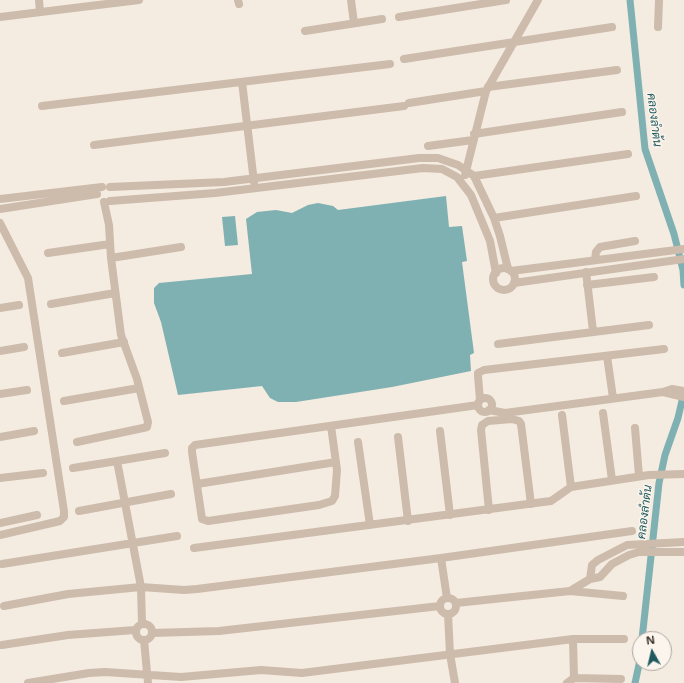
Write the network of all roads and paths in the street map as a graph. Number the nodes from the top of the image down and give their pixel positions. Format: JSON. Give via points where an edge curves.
{"nodes":[{"id":1,"x":39,"y":0,"type":"edge"},
{"id":2,"x":136,"y":0,"type":"edge"},
{"id":3,"x":351,"y":0,"type":"edge"},
{"id":4,"x":506,"y":0,"type":"edge"},
{"id":5,"x":538,"y":0,"type":"edge"},
{"id":6,"x":659,"y":0,"type":"edge"},
{"id":7,"x":40,"y":12,"type":"junction"},
{"id":8,"x":0,"y":17,"type":"edge"},
{"id":9,"x":399,"y":17,"type":"dead end"},
{"id":10,"x":382,"y":19,"type":"dead end"},
{"id":11,"x":354,"y":23,"type":"junction"},
{"id":12,"x":612,"y":27,"type":"dead end"},
{"id":13,"x":658,"y":27,"type":"dead end"},
{"id":14,"x":305,"y":31,"type":"dead end"},
{"id":15,"x":516,"y":40,"type":"junction"},
{"id":16,"x":404,"y":59,"type":"dead end"},
{"id":17,"x":390,"y":64,"type":"dead end"},
{"id":18,"x":617,"y":70,"type":"dead end"},
{"id":19,"x":242,"y":82,"type":"junction"},
{"id":20,"x":487,"y":89,"type":"junction"},
{"id":21,"x":42,"y":106,"type":"dead end"},
{"id":22,"x":622,"y":112,"type":"dead end"},
{"id":23,"x":246,"y":126,"type":"junction"},
{"id":24,"x":474,"y":137,"type":"junction"},
{"id":25,"x":94,"y":145,"type":"dead end"},
{"id":26,"x":428,"y":146,"type":"dead end"},
{"id":27,"x":628,"y":154,"type":"dead end"},
{"id":28,"x":348,"y":166,"type":"junction"},
{"id":29,"x":467,"y":170,"type":"junction"},
{"id":30,"x":474,"y":176,"type":"junction"},
{"id":31,"x":350,"y":177,"type":"junction"},
{"id":32,"x":253,"y":178,"type":"junction"},
{"id":33,"x":463,"y":183,"type":"junction"},
{"id":34,"x":255,"y":188,"type":"junction"},
{"id":35,"x":103,"y":189,"type":"junction"},
{"id":36,"x":636,"y":196,"type":"dead end"},
{"id":37,"x":0,"y":199,"type":"edge"},
{"id":38,"x":107,"y":202,"type":"junction"},
{"id":39,"x":0,"y":210,"type":"edge"},
{"id":40,"x":494,"y":218,"type":"junction"},
{"id":41,"x":0,"y":223,"type":"edge"},
{"id":42,"x":635,"y":241,"type":"dead end"},
{"id":43,"x":110,"y":244,"type":"junction"},
{"id":44,"x":181,"y":247,"type":"dead end"},
{"id":45,"x":684,"y":249,"type":"edge"},
{"id":46,"x":48,"y":253,"type":"dead end"},
{"id":47,"x":625,"y":256,"type":"junction"},
{"id":48,"x":111,"y":258,"type":"junction"},
{"id":49,"x":684,"y":259,"type":"edge"},
{"id":50,"x":595,"y":260,"type":"junction"},
{"id":51,"x":627,"y":266,"type":"junction"},
{"id":52,"x":510,"y":270,"type":"junction"},
{"id":53,"x":586,"y":272,"type":"junction"},
{"id":54,"x":496,"y":273,"type":"junction"},
{"id":55,"x":654,"y":276,"type":"dead end"},
{"id":56,"x":514,"y":283,"type":"junction"},
{"id":57,"x":587,"y":284,"type":"junction"},
{"id":58,"x":115,"y":293,"type":"junction"},
{"id":59,"x":51,"y":304,"type":"dead end"},
{"id":60,"x":19,"y":305,"type":"dead end"},
{"id":61,"x":0,"y":308,"type":"edge"},
{"id":62,"x":649,"y":325,"type":"dead end"},
{"id":63,"x":593,"y":332,"type":"junction"},
{"id":64,"x":124,"y":342,"type":"junction"},
{"id":65,"x":498,"y":344,"type":"dead end"},
{"id":66,"x":24,"y":347,"type":"dead end"},
{"id":67,"x":664,"y":349,"type":"dead end"},
{"id":68,"x":0,"y":351,"type":"edge"},
{"id":69,"x":62,"y":353,"type":"dead end"},
{"id":70,"x":607,"y":356,"type":"junction"},
{"id":71,"x":139,"y":388,"type":"junction"},
{"id":72,"x":27,"y":390,"type":"dead end"},
{"id":73,"x":684,"y":391,"type":"edge"},
{"id":74,"x":668,"y":392,"type":"junction"},
{"id":75,"x":0,"y":394,"type":"edge"},
{"id":76,"x":684,"y":397,"type":"edge"},
{"id":77,"x":612,"y":398,"type":"junction"},
{"id":78,"x":64,"y":401,"type":"dead end"},
{"id":79,"x":479,"y":403,"type":"junction"},
{"id":80,"x":603,"y":413,"type":"dead end"},
{"id":81,"x":562,"y":415,"type":"dead end"},
{"id":82,"x":332,"y":426,"type":"junction"},
{"id":83,"x":635,"y":428,"type":"dead end"},
{"id":84,"x":34,"y":431,"type":"dead end"},
{"id":85,"x":440,"y":431,"type":"dead end"},
{"id":86,"x":0,"y":437,"type":"edge"},
{"id":87,"x":398,"y":437,"type":"dead end"},
{"id":88,"x":77,"y":442,"type":"dead end"},
{"id":89,"x":358,"y":442,"type":"dead end"},
{"id":90,"x":165,"y":452,"type":"dead end"},
{"id":91,"x":117,"y":461,"type":"junction"},
{"id":92,"x":336,"y":462,"type":"junction"},
{"id":93,"x":73,"y":468,"type":"dead end"},
{"id":94,"x":43,"y":473,"type":"dead end"},
{"id":95,"x":684,"y":474,"type":"edge"},
{"id":96,"x":639,"y":476,"type":"junction"},
{"id":97,"x":0,"y":478,"type":"edge"},
{"id":98,"x":612,"y":480,"type":"junction"},
{"id":99,"x":197,"y":484,"type":"junction"},
{"id":100,"x":571,"y":487,"type":"junction"},
{"id":101,"x":171,"y":494,"type":"dead end"},
{"id":102,"x":125,"y":502,"type":"junction"},
{"id":103,"x":531,"y":504,"type":"junction"},
{"id":104,"x":79,"y":510,"type":"dead end"},
{"id":105,"x":489,"y":510,"type":"junction"},
{"id":106,"x":37,"y":515,"type":"dead end"},
{"id":107,"x":450,"y":515,"type":"junction"},
{"id":108,"x":408,"y":521,"type":"junction"},
{"id":109,"x":0,"y":523,"type":"edge"},
{"id":110,"x":370,"y":526,"type":"junction"},
{"id":111,"x":632,"y":531,"type":"dead end"},
{"id":112,"x":0,"y":535,"type":"edge"},
{"id":113,"x":177,"y":536,"type":"dead end"},
{"id":114,"x":681,"y":542,"type":"edge"},
{"id":115,"x":133,"y":543,"type":"junction"},
{"id":116,"x":194,"y":548,"type":"dead end"},
{"id":117,"x":616,"y":550,"type":"junction"},
{"id":118,"x":681,"y":552,"type":"edge"},
{"id":119,"x":441,"y":558,"type":"junction"},
{"id":120,"x":621,"y":558,"type":"junction"},
{"id":121,"x":2,"y":564,"type":"dead end"},
{"id":122,"x":590,"y":579,"type":"junction"},
{"id":123,"x":141,"y":587,"type":"junction"},
{"id":124,"x":570,"y":591,"type":"junction"},
{"id":125,"x":623,"y":596,"type":"dead end"},
{"id":126,"x":447,"y":598,"type":"junction"},
{"id":127,"x":456,"y":604,"type":"junction"},
{"id":128,"x":4,"y":606,"type":"dead end"},
{"id":129,"x":440,"y":606,"type":"junction"},
{"id":130,"x":448,"y":614,"type":"junction"},
{"id":131,"x":142,"y":623,"type":"junction"},
{"id":132,"x":135,"y":630,"type":"junction"},
{"id":133,"x":152,"y":634,"type":"junction"},
{"id":134,"x":573,"y":639,"type":"junction"},
{"id":135,"x":624,"y":639,"type":"dead end"},
{"id":136,"x":144,"y":640,"type":"junction"},
{"id":137,"x":2,"y":645,"type":"dead end"},
{"id":138,"x":450,"y":654,"type":"junction"},
{"id":139,"x":574,"y":678,"type":"junction"},
{"id":140,"x":148,"y":679,"type":"edge"},
{"id":141,"x":622,"y":680,"type":"dead end"},
{"id":142,"x":28,"y":683,"type":"edge"},
{"id":143,"x":454,"y":683,"type":"edge"},
{"id":144,"x":567,"y":683,"type":"edge"}],
"edges":[{"from":1,"to":7,"type":"street"},
{"from":2,"to":7,"type":"street"},
{"from":3,"to":11,"type":"street"},
{"from":4,"to":9,"type":"street"},
{"from":5,"to":15,"type":"street"},
{"from":6,"to":13,"type":"street"},
{"from":7,"to":8,"type":"street"},
{"from":10,"to":11,"type":"street"},
{"from":11,"to":14,"type":"street"},
{"from":12,"to":15,"type":"street"},
{"from":15,"to":16,"type":"street"},
{"from":15,"to":20,"type":"street"},
{"from":17,"to":19,"type":"street"},
{"from":18,"to":20,"type":"street"},
{"from":19,"to":21,"type":"street"},
{"from":19,"to":23,"type":"street"},
{"from":20,"to":23,"type":"street","via":[[407,105]]},
{"from":20,"to":24,"type":"street"},
{"from":22,"to":24,"type":"street"},
{"from":23,"to":25,"type":"street"},
{"from":23,"to":32,"type":"street"},
{"from":24,"to":26,"type":"street"},
{"from":24,"to":29,"type":"street"},
{"from":27,"to":30,"type":"street"},
{"from":28,"to":29,"type":"street","via":[[430,157],[447,160]]},
{"from":28,"to":31,"type":"street"},
{"from":28,"to":32,"type":"street"},
{"from":29,"to":30,"type":"street"},
{"from":29,"to":33,"type":"street"},
{"from":30,"to":40,"type":"street"},
{"from":31,"to":33,"type":"street","via":[[433,168],[452,173]]},
{"from":31,"to":34,"type":"street"},
{"from":32,"to":34,"type":"street"},
{"from":32,"to":35,"type":"street"},
{"from":33,"to":54,"type":"street","via":[[490,241]]},
{"from":34,"to":38,"type":"street"},
{"from":35,"to":37,"type":"street"},
{"from":35,"to":38,"type":"street","via":[[99,199]]},
{"from":35,"to":38,"type":"street","via":[[114,194]]},
{"from":35,"to":39,"type":"street"},
{"from":36,"to":40,"type":"street"},
{"from":38,"to":43,"type":"street"},
{"from":40,"to":52,"type":"street"},
{"from":41,"to":112,"type":"street","via":[[28,278],[64,511],[64,517],[60,521]]},
{"from":42,"to":50,"type":"street","via":[[600,247]]},
{"from":43,"to":46,"type":"street"},
{"from":43,"to":48,"type":"street"},
{"from":44,"to":48,"type":"street"},
{"from":45,"to":47,"type":"street"},
{"from":47,"to":50,"type":"street"},
{"from":47,"to":51,"type":"street"},
{"from":48,"to":58,"type":"street"},
{"from":49,"to":51,"type":"street"},
{"from":50,"to":52,"type":"street"},
{"from":51,"to":53,"type":"street"},
{"from":52,"to":54,"type":"street","via":[[499,270]]},
{"from":52,"to":56,"type":"street","via":[[515,276]]},
{"from":53,"to":56,"type":"street"},
{"from":53,"to":57,"type":"street"},
{"from":54,"to":56,"type":"street","via":[[494,282],[501,289],[510,288]]},
{"from":55,"to":57,"type":"street"},
{"from":57,"to":63,"type":"street"},
{"from":58,"to":59,"type":"street"},
{"from":58,"to":64,"type":"street"},
{"from":60,"to":61,"type":"street"},
{"from":62,"to":63,"type":"street"},
{"from":63,"to":65,"type":"street"},
{"from":64,"to":69,"type":"street"},
{"from":64,"to":71,"type":"street"},
{"from":66,"to":68,"type":"street"},
{"from":67,"to":70,"type":"street"},
{"from":70,"to":77,"type":"street"},
{"from":70,"to":79,"type":"street","via":[[484,370],[478,373]]},
{"from":71,"to":78,"type":"street"},
{"from":71,"to":88,"type":"street","via":[[147,426]]},
{"from":72,"to":75,"type":"street"},
{"from":73,"to":74,"type":"street"},
{"from":74,"to":76,"type":"street"},
{"from":74,"to":77,"type":"street"},
{"from":77,"to":79,"type":"street","via":[[505,413],[489,410],[492,405],[485,398]]},
{"from":79,"to":82,"type":"street"},
{"from":80,"to":98,"type":"street"},
{"from":81,"to":100,"type":"street"},
{"from":82,"to":92,"type":"street"},
{"from":82,"to":99,"type":"street","via":[[195,445],[192,452]]},
{"from":83,"to":96,"type":"street"},
{"from":84,"to":86,"type":"street"},
{"from":85,"to":107,"type":"street"},
{"from":87,"to":108,"type":"street"},
{"from":89,"to":110,"type":"street"},
{"from":90,"to":91,"type":"street"},
{"from":91,"to":93,"type":"street"},
{"from":91,"to":102,"type":"street"},
{"from":92,"to":99,"type":"street"},
{"from":92,"to":99,"type":"street","via":[[335,496],[332,501],[318,505],[208,521],[202,519]]},
{"from":94,"to":97,"type":"street"},
{"from":95,"to":96,"type":"street"},
{"from":96,"to":98,"type":"street"},
{"from":98,"to":100,"type":"street"},
{"from":100,"to":103,"type":"street","via":[[551,501]]},
{"from":101,"to":102,"type":"street"},
{"from":102,"to":104,"type":"street"},
{"from":102,"to":115,"type":"street"},
{"from":103,"to":105,"type":"street"},
{"from":103,"to":105,"type":"street","via":[[521,424],[512,419],[488,421],[482,424],[481,430]]},
{"from":105,"to":107,"type":"street"},
{"from":106,"to":109,"type":"street"},
{"from":107,"to":108,"type":"street"},
{"from":108,"to":110,"type":"street"},
{"from":110,"to":116,"type":"street"},
{"from":111,"to":119,"type":"street"},
{"from":113,"to":115,"type":"street"},
{"from":114,"to":117,"type":"street","via":[[627,544]]},
{"from":114,"to":118,"type":"street"},
{"from":115,"to":121,"type":"street"},
{"from":115,"to":123,"type":"street"},
{"from":117,"to":120,"type":"street"},
{"from":117,"to":122,"type":"street","via":[[592,566]]},
{"from":118,"to":120,"type":"street","via":[[639,552]]},
{"from":119,"to":123,"type":"street","via":[[184,590]]},
{"from":119,"to":126,"type":"street"},
{"from":120,"to":122,"type":"street","via":[[600,577]]},
{"from":122,"to":124,"type":"street"},
{"from":123,"to":128,"type":"street","via":[[68,594]]},
{"from":123,"to":131,"type":"street"},
{"from":124,"to":125,"type":"street"},
{"from":124,"to":127,"type":"street"},
{"from":126,"to":127,"type":"street"},
{"from":126,"to":129,"type":"street"},
{"from":127,"to":130,"type":"street","via":[[455,610]]},
{"from":129,"to":130,"type":"street","via":[[442,612]]},
{"from":129,"to":133,"type":"street","via":[[219,632]]},
{"from":130,"to":138,"type":"street"},
{"from":131,"to":132,"type":"street"},
{"from":131,"to":133,"type":"street","via":[[151,627]]},
{"from":132,"to":136,"type":"street","via":[[137,636]]},
{"from":132,"to":137,"type":"street","via":[[68,635]]},
{"from":133,"to":136,"type":"street"},
{"from":134,"to":135,"type":"street"},
{"from":134,"to":138,"type":"street"},
{"from":134,"to":139,"type":"street"},
{"from":136,"to":140,"type":"street"},
{"from":138,"to":140,"type":"street","via":[[302,673],[261,670]]},
{"from":138,"to":143,"type":"street"},
{"from":139,"to":141,"type":"street"},
{"from":139,"to":144,"type":"street"},
{"from":140,"to":142,"type":"street","via":[[105,672]]}]}
